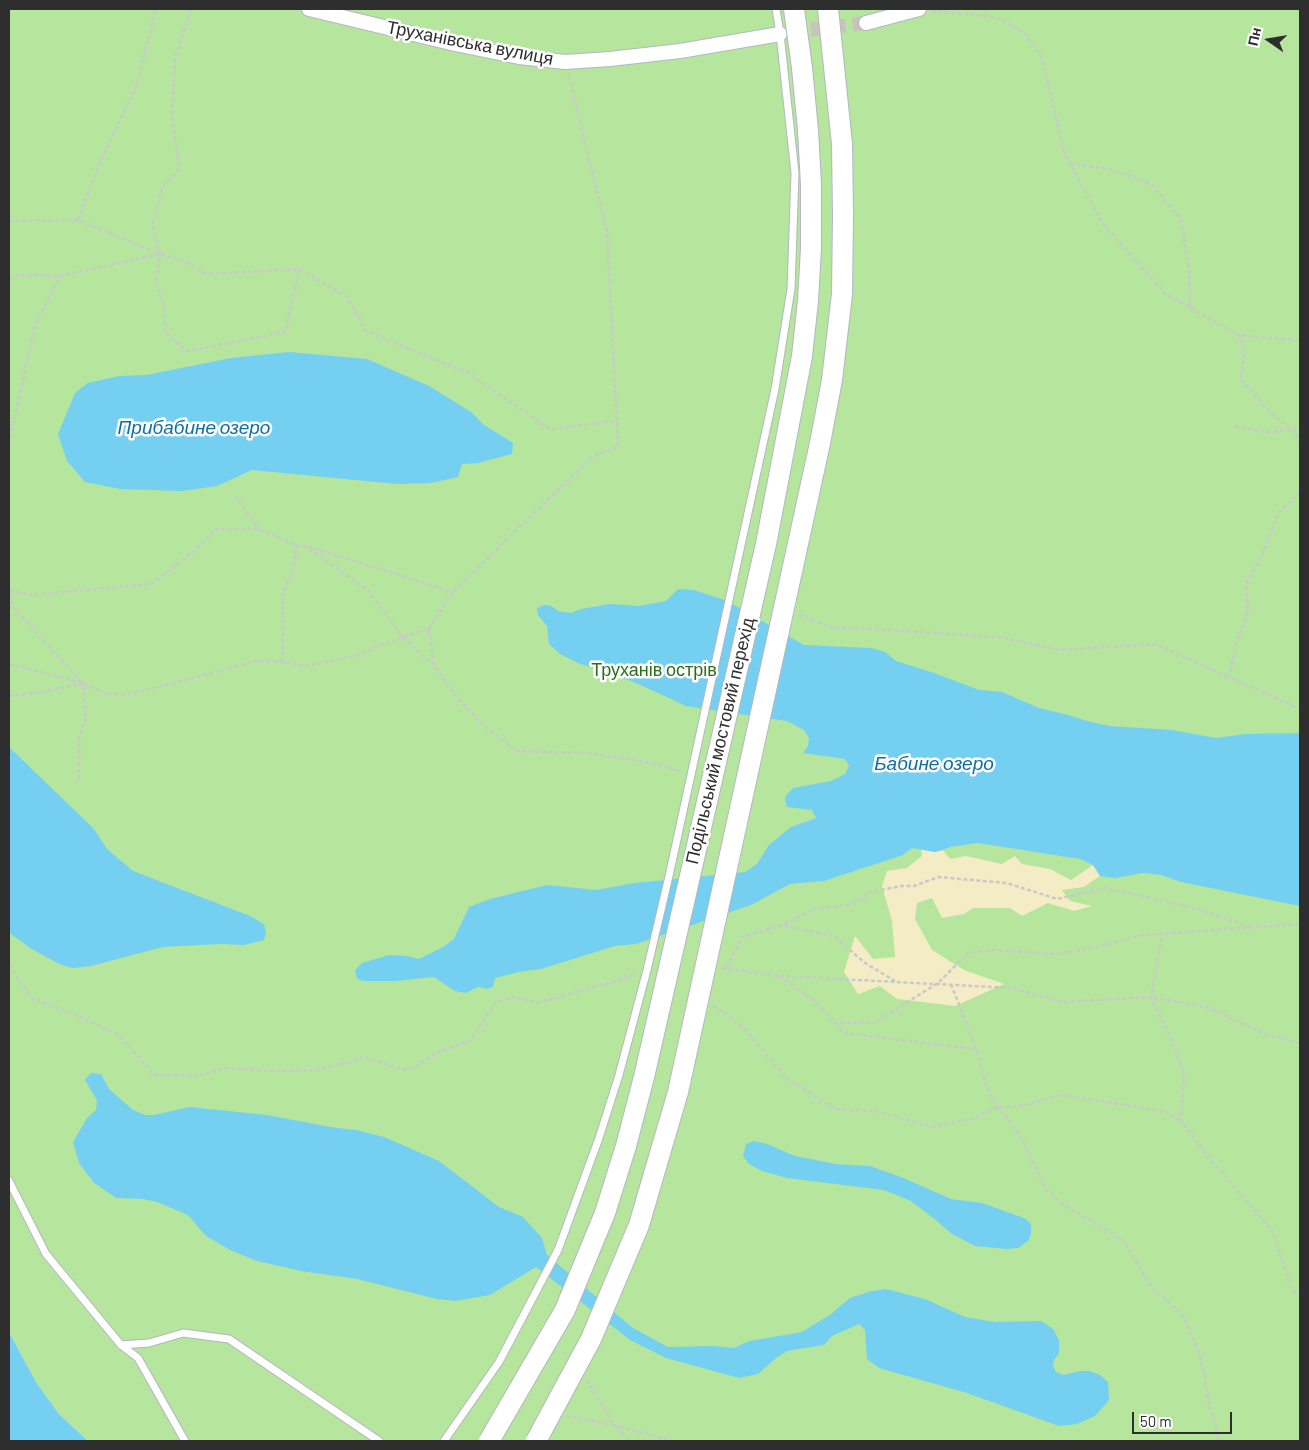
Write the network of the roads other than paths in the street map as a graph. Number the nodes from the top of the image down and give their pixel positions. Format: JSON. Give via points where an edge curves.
{"nodes":[{"id":1,"x":309,"y":9,"type":"edge"},
{"id":2,"x":776,"y":9,"type":"edge"},
{"id":3,"x":794,"y":9,"type":"edge"},
{"id":4,"x":828,"y":9,"type":"edge"},
{"id":5,"x":918,"y":9,"type":"edge"},
{"id":6,"x":866,"y":23,"type":"tunnel mouth"},
{"id":7,"x":780,"y":34,"type":"junction"},
{"id":8,"x":9,"y":1181,"type":"edge"},
{"id":9,"x":122,"y":1344,"type":"junction"},
{"id":10,"x":185,"y":1441,"type":"edge"},
{"id":11,"x":379,"y":1441,"type":"edge"},
{"id":12,"x":444,"y":1441,"type":"edge"},
{"id":13,"x":489,"y":1441,"type":"edge"},
{"id":14,"x":536,"y":1441,"type":"edge"}],
"edges":[{"from":1,"to":7,"type":"street","name":"Труханівська вулиця","via":[[464,46],[565,62],[680,51]]},
{"from":2,"to":7,"type":"lane"},
{"from":3,"to":13,"type":"main road","name":"Подільський мостовий перехід","bridge":true,"via":[[808,130],[811,248],[802,356],[766,544],[626,1146],[605,1213],[565,1310]]},
{"from":4,"to":14,"type":"main road","name":"Подільський мостовий перехід","bridge":true,"via":[[842,144],[844,216],[842,294],[832,380],[820,443],[672,1111],[639,1225],[591,1339]]},
{"from":5,"to":6,"type":"street"},
{"from":7,"to":12,"type":"lane","via":[[795,173],[791,289],[775,389],[647,970],[619,1075],[558,1250],[500,1362]]},
{"from":8,"to":9,"type":"lane","via":[[46,1254]]},
{"from":9,"to":10,"type":"lane","via":[[138,1358]]},
{"from":9,"to":11,"type":"lane","via":[[149,1343],[183,1333],[229,1339]]}]}
